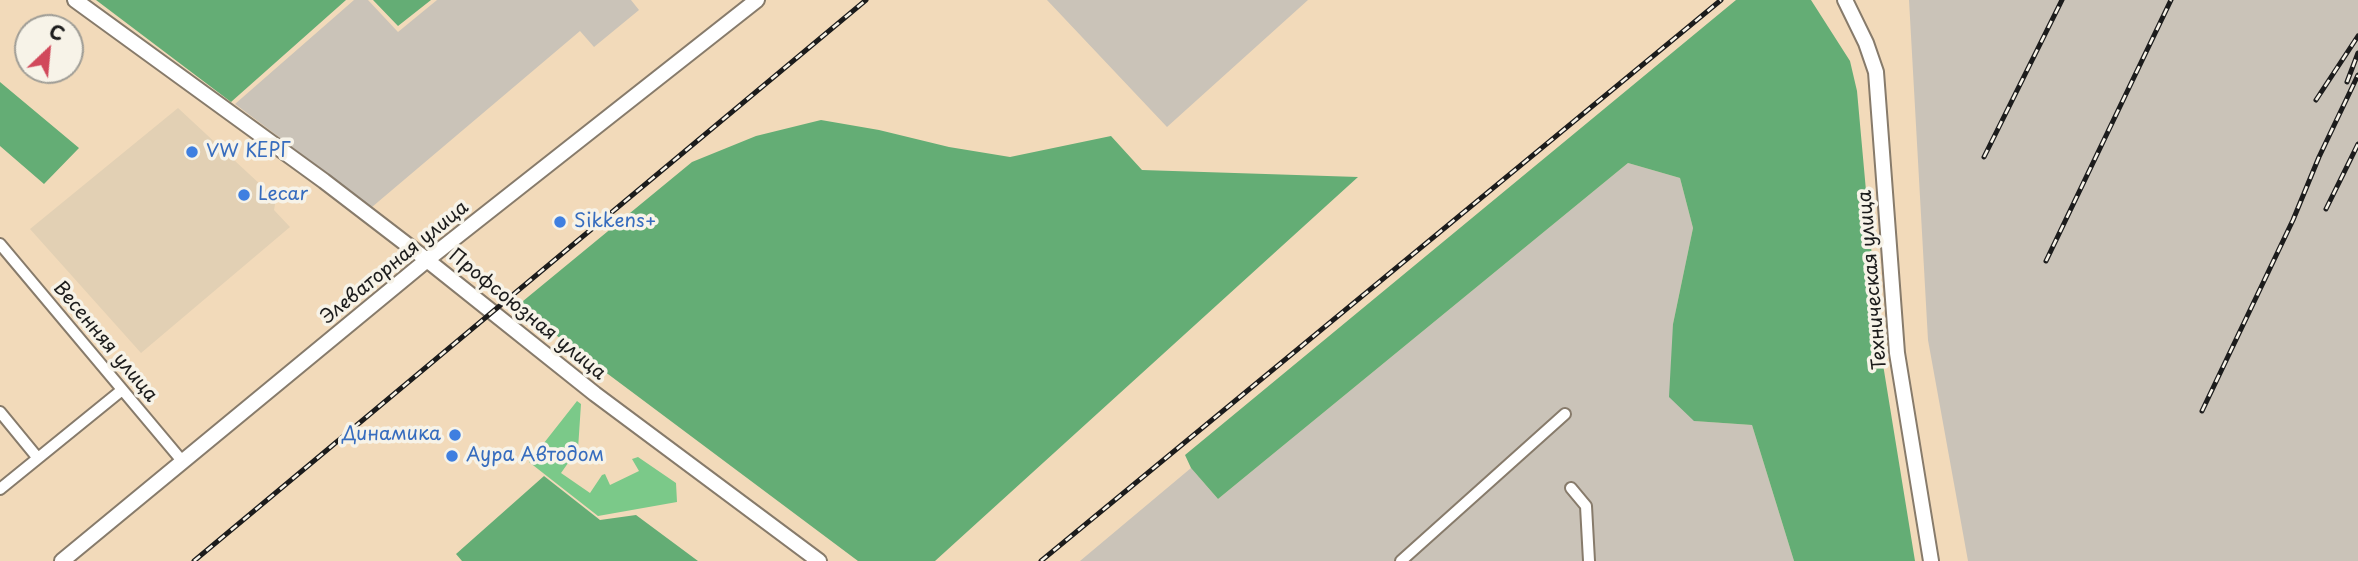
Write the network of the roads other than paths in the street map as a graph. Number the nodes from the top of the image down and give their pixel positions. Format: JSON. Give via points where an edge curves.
{"nodes":[{"id":1,"x":75,"y":0,"type":"edge"},
{"id":2,"x":757,"y":0,"type":"edge"},
{"id":3,"x":1845,"y":0,"type":"edge"},
{"id":4,"x":0,"y":244,"type":"edge"},
{"id":5,"x":428,"y":260,"type":"junction"},
{"id":6,"x":122,"y":390,"type":"junction"},
{"id":7,"x":0,"y":412,"type":"edge"},
{"id":8,"x":1565,"y":414,"type":"dead end"},
{"id":9,"x":37,"y":457,"type":"junction"},
{"id":10,"x":183,"y":462,"type":"junction"},
{"id":11,"x":1571,"y":488,"type":"dead end"},
{"id":12,"x":0,"y":489,"type":"edge"},
{"id":13,"x":62,"y":561,"type":"edge"},
{"id":14,"x":819,"y":561,"type":"edge"},
{"id":15,"x":1401,"y":561,"type":"edge"},
{"id":16,"x":1589,"y":561,"type":"edge"},
{"id":17,"x":1931,"y":561,"type":"edge"}],
"edges":[{"from":1,"to":5,"type":"main road","name":"Профсоюзная улица"},
{"from":2,"to":5,"type":"main road","name":"Элеваторная улица"},
{"from":3,"to":17,"type":"main road","name":"Техническая улица","via":[[1876,72],[1897,353]]},
{"from":4,"to":6,"type":"street","name":"Весенняя улица"},
{"from":5,"to":10,"type":"main road","name":"Элеваторная улица"},
{"from":5,"to":14,"type":"main road","name":"Профсоюзная улица","via":[[595,394]]},
{"from":6,"to":9,"type":"street"},
{"from":6,"to":10,"type":"street","name":"Весенняя улица"},
{"from":7,"to":9,"type":"street"},
{"from":8,"to":15,"type":"street"},
{"from":9,"to":12,"type":"street"},
{"from":10,"to":13,"type":"main road","name":"Элеваторная улица"},
{"from":11,"to":16,"type":"street","via":[[1586,506]]}]}
